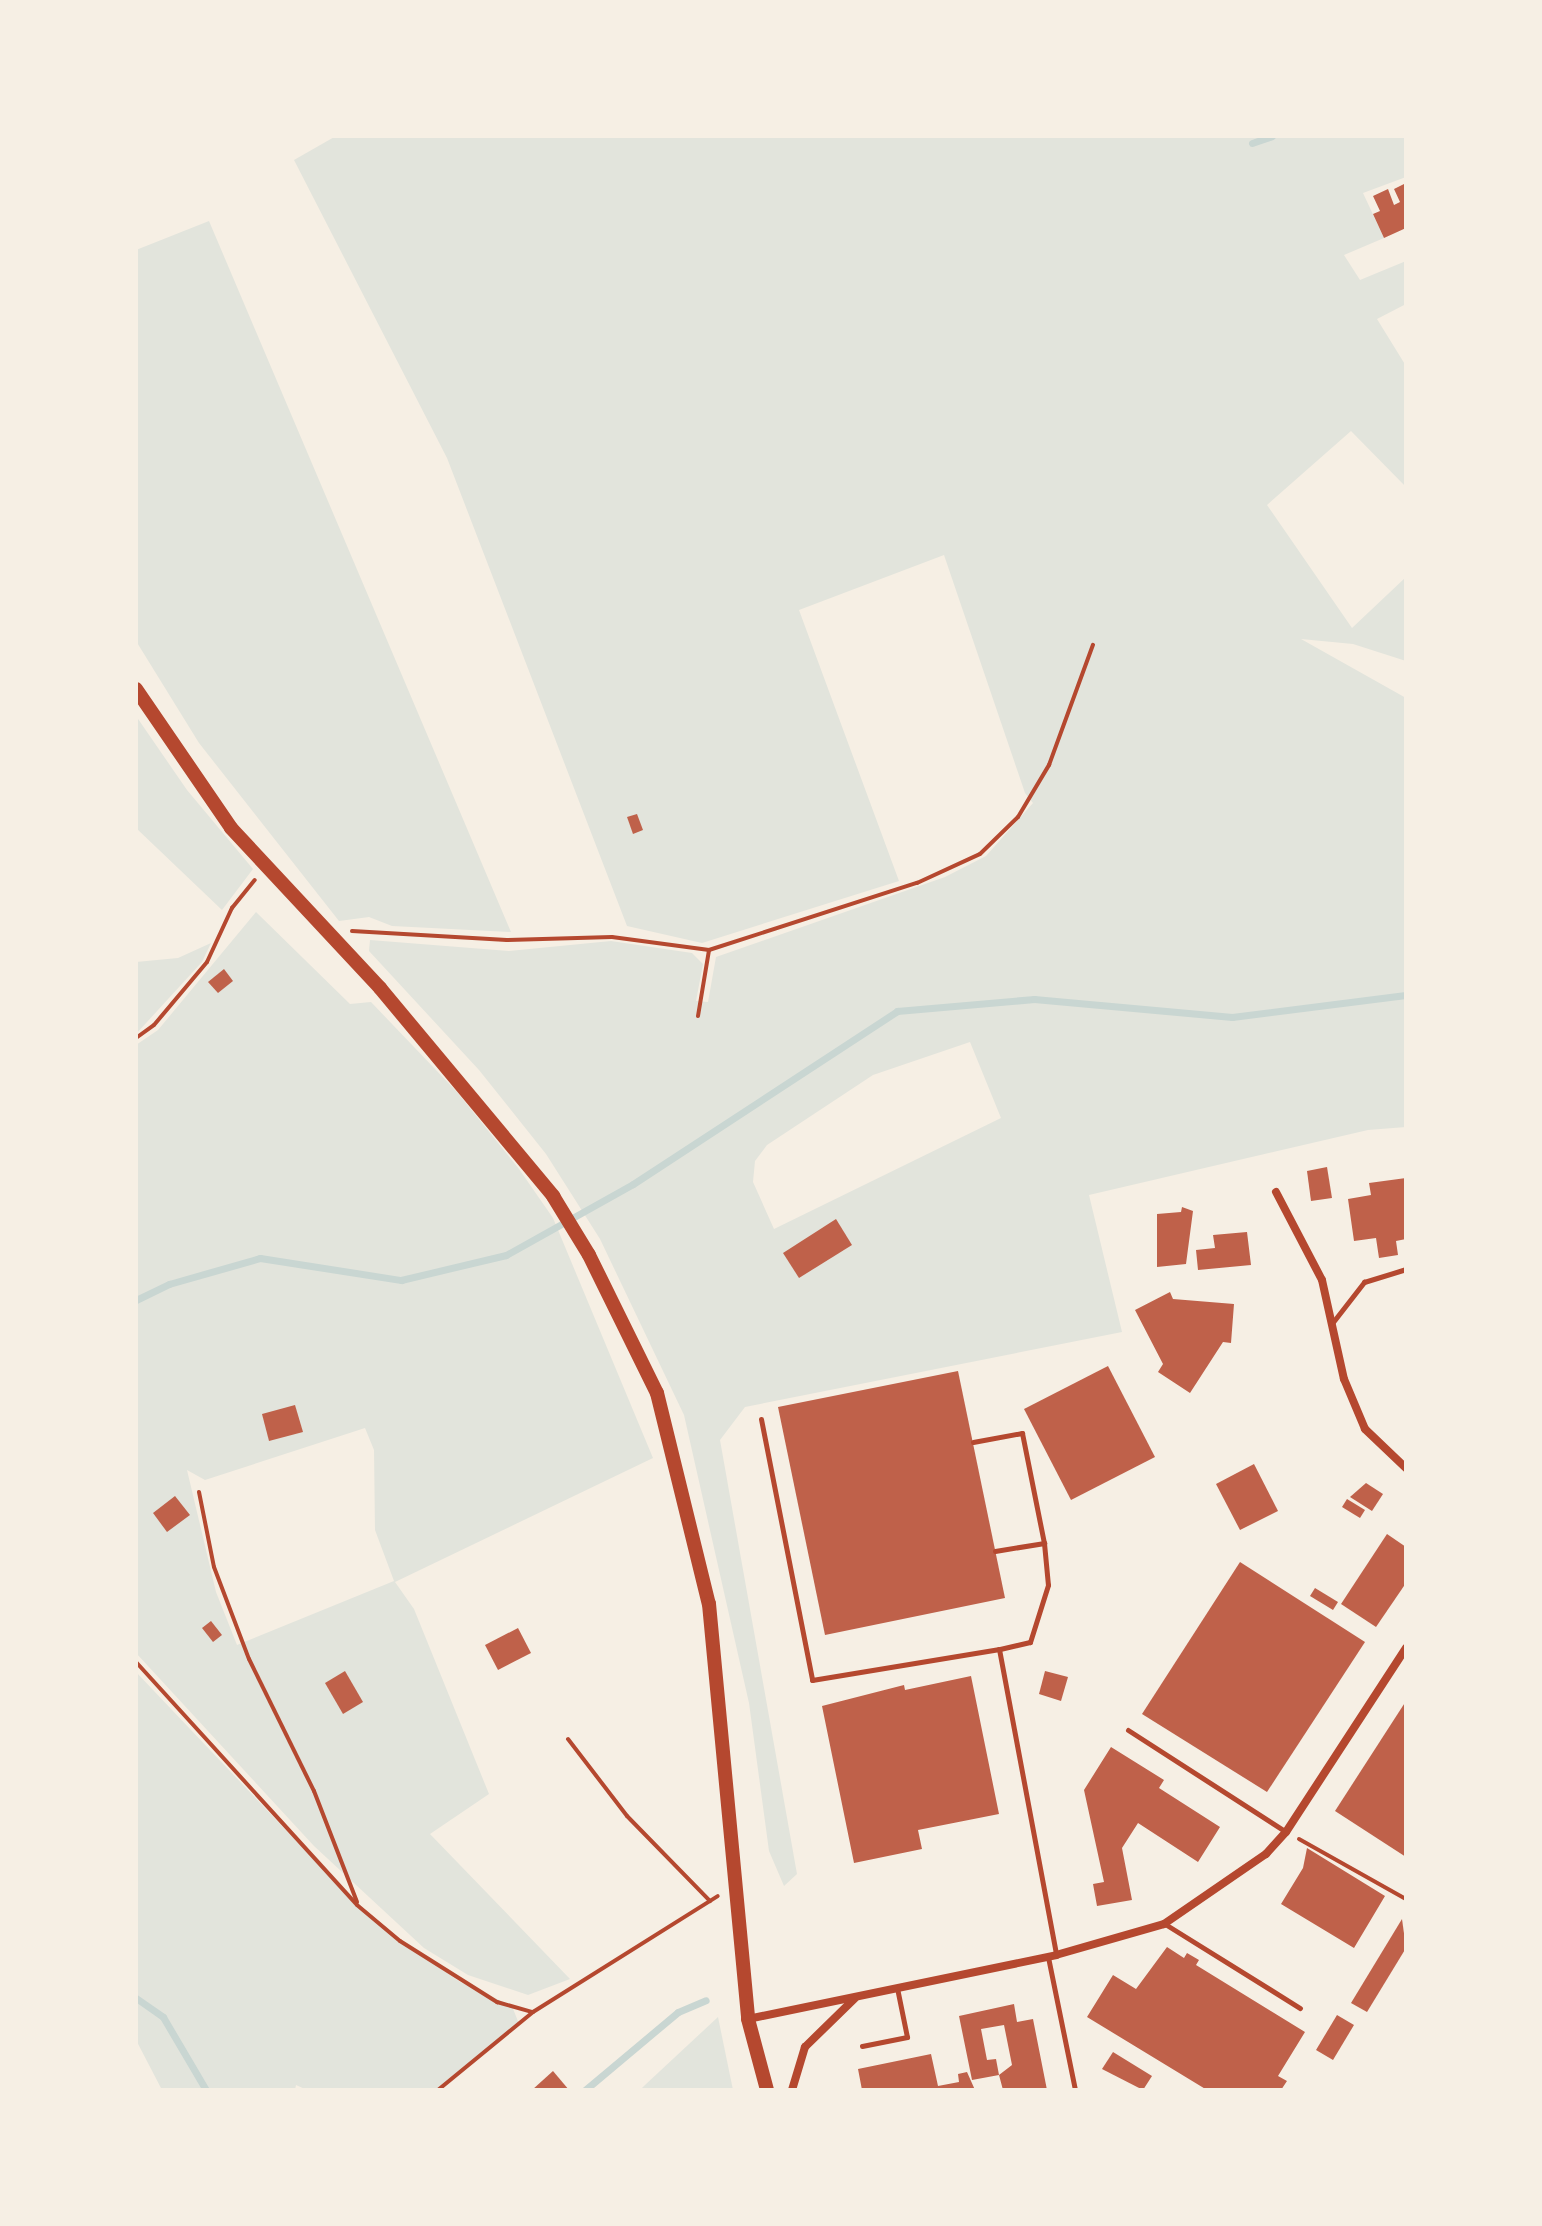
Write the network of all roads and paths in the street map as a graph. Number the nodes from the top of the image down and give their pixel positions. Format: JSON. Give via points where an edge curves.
{"nodes":[{"id":1,"x":1093,"y":645,"type":"dead end"},
{"id":2,"x":136,"y":689,"type":"edge"},
{"id":3,"x":267,"y":866,"type":"junction"},
{"id":4,"x":326,"y":929,"type":"junction"},
{"id":5,"x":709,"y":950,"type":"junction"},
{"id":6,"x":698,"y":1016,"type":"dead end"},
{"id":7,"x":136,"y":1038,"type":"edge"},
{"id":8,"x":1276,"y":1192,"type":"dead end"},
{"id":9,"x":1406,"y":1269,"type":"edge"},
{"id":10,"x":1330,"y":1326,"type":"junction"},
{"id":11,"x":761,"y":1419,"type":"dead end"},
{"id":12,"x":973,"y":1442,"type":"dead end"},
{"id":13,"x":1406,"y":1468,"type":"edge"},
{"id":14,"x":199,"y":1492,"type":"dead end"},
{"id":15,"x":1044,"y":1543,"type":"junction"},
{"id":16,"x":995,"y":1551,"type":"dead end"},
{"id":17,"x":1406,"y":1648,"type":"edge"},
{"id":18,"x":999,"y":1649,"type":"junction"},
{"id":19,"x":136,"y":1662,"type":"edge"},
{"id":20,"x":1128,"y":1730,"type":"dead end"},
{"id":21,"x":568,"y":1739,"type":"dead end"},
{"id":22,"x":1286,"y":1832,"type":"junction"},
{"id":23,"x":734,"y":1886,"type":"junction"},
{"id":24,"x":1406,"y":1899,"type":"edge"},
{"id":25,"x":710,"y":1901,"type":"junction"},
{"id":26,"x":357,"y":1905,"type":"junction"},
{"id":27,"x":1164,"y":1924,"type":"junction"},
{"id":28,"x":1052,"y":1956,"type":"junction"},
{"id":29,"x":897,"y":1988,"type":"junction"},
{"id":30,"x":857,"y":1997,"type":"junction"},
{"id":31,"x":1300,"y":2008,"type":"dead end"},
{"id":32,"x":533,"y":2012,"type":"junction"},
{"id":33,"x":748,"y":2019,"type":"junction"},
{"id":34,"x":862,"y":2046,"type":"dead end"},
{"id":35,"x":438,"y":2090,"type":"edge"},
{"id":36,"x":767,"y":2090,"type":"edge"},
{"id":37,"x":792,"y":2090,"type":"edge"},
{"id":38,"x":1075,"y":2090,"type":"edge"}],
"edges":[{"from":1,"to":5,"type":"path","via":[[1049,765],[1018,817],[980,854],[917,883]]},
{"from":2,"to":3,"type":"street","via":[[186,767]]},
{"from":3,"to":4,"type":"street"},
{"from":3,"to":7,"type":"path","via":[[232,908],[207,962],[154,1025]]},
{"from":4,"to":5,"type":"path","via":[[507,940],[612,937]]},
{"from":4,"to":23,"type":"street","via":[[498,1124],[553,1196],[589,1255],[657,1393],[709,1604]]},
{"from":5,"to":6,"type":"path"},
{"from":8,"to":10,"type":"street","via":[[1322,1280]]},
{"from":9,"to":10,"type":"lane","via":[[1364,1282]]},
{"from":10,"to":13,"type":"street","via":[[1365,1429]]},
{"from":11,"to":18,"type":"lane","via":[[812,1680]]},
{"from":12,"to":15,"type":"lane","via":[[1022,1433]]},
{"from":14,"to":26,"type":"path","via":[[214,1567],[249,1659],[314,1791]]},
{"from":15,"to":16,"type":"lane"},
{"from":15,"to":18,"type":"lane","via":[[1048,1585],[1030,1642]]},
{"from":17,"to":22,"type":"street"},
{"from":18,"to":28,"type":"lane"},
{"from":19,"to":26,"type":"path"},
{"from":20,"to":22,"type":"lane"},
{"from":21,"to":25,"type":"path","via":[[627,1816]]},
{"from":22,"to":24,"type":"path"},
{"from":22,"to":27,"type":"street","via":[[1266,1854]]},
{"from":23,"to":25,"type":"path"},
{"from":23,"to":33,"type":"street"},
{"from":25,"to":32,"type":"path"},
{"from":26,"to":32,"type":"path","via":[[460,1982]]},
{"from":27,"to":28,"type":"street"},
{"from":27,"to":31,"type":"lane"},
{"from":28,"to":29,"type":"street"},
{"from":28,"to":38,"type":"lane"},
{"from":29,"to":30,"type":"street"},
{"from":29,"to":34,"type":"lane","via":[[907,2037]]},
{"from":30,"to":33,"type":"street"},
{"from":30,"to":37,"type":"street","via":[[805,2047]]},
{"from":32,"to":35,"type":"path"},
{"from":33,"to":36,"type":"street"}]}
